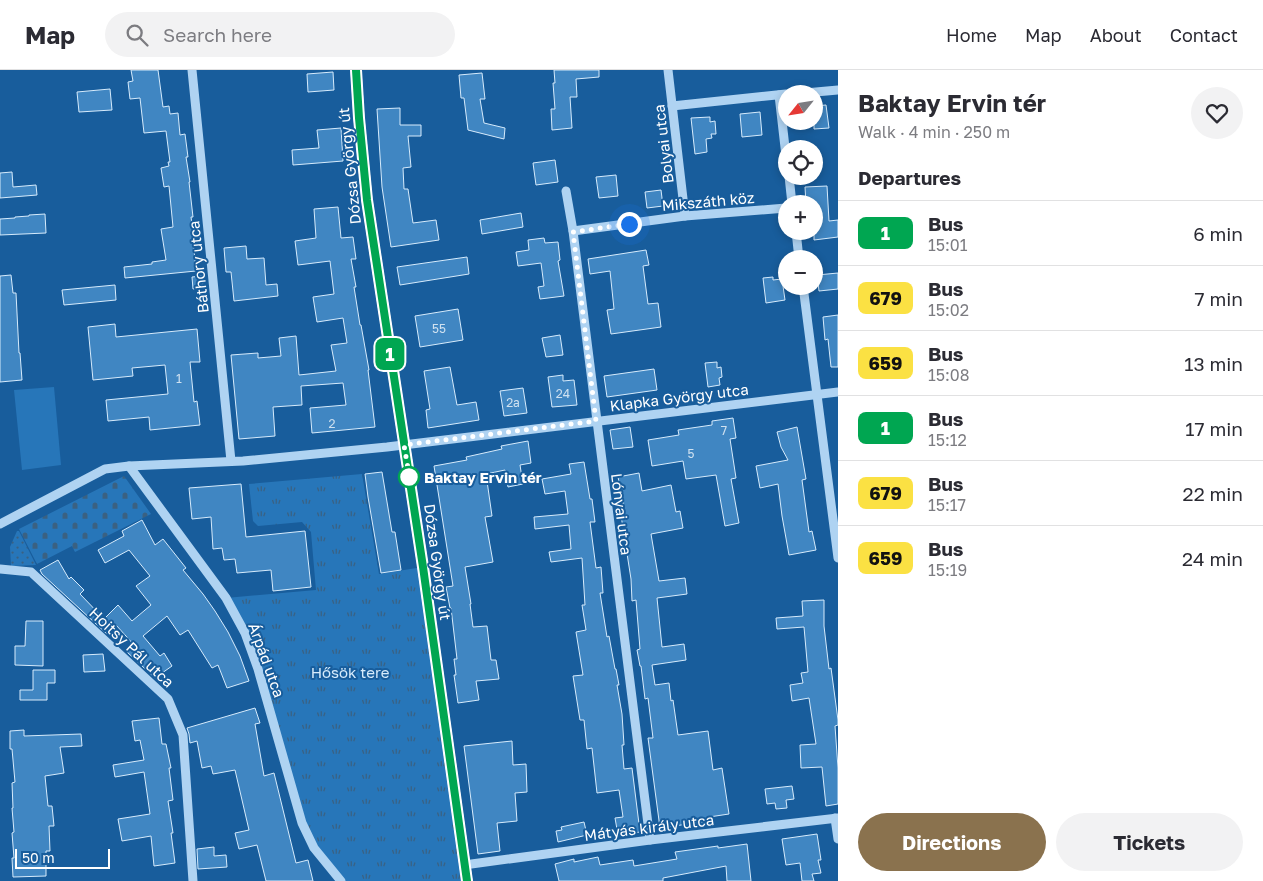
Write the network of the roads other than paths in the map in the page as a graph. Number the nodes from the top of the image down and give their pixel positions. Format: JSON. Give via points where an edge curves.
{"nodes":[{"id":1,"x":192,"y":70,"type":"edge"},
{"id":2,"x":356,"y":70,"type":"edge"},
{"id":3,"x":668,"y":70,"type":"edge"},
{"id":4,"x":838,"y":90,"type":"edge"},
{"id":5,"x":823,"y":91,"type":"edge"},
{"id":6,"x":778,"y":95,"type":"edge"},
{"id":7,"x":672,"y":106,"type":"junction"},
{"id":8,"x":566,"y":191,"type":"dead end"},
{"id":9,"x":778,"y":209,"type":"edge"},
{"id":10,"x":685,"y":216,"type":"junction"},
{"id":11,"x":573,"y":232,"type":"junction"},
{"id":12,"x":804,"y":295,"type":"edge"},
{"id":13,"x":838,"y":392,"type":"edge"},
{"id":14,"x":817,"y":394,"type":"junction"},
{"id":15,"x":596,"y":421,"type":"junction"},
{"id":16,"x":404,"y":445,"type":"junction"},
{"id":17,"x":231,"y":461,"type":"junction"},
{"id":18,"x":129,"y":466,"type":"junction"},
{"id":19,"x":0,"y":524,"type":"edge"},
{"id":20,"x":838,"y":558,"type":"edge"},
{"id":21,"x":0,"y":569,"type":"edge"},
{"id":22,"x":837,"y":818,"type":"edge"},
{"id":23,"x":838,"y":839,"type":"edge"},
{"id":24,"x":650,"y":840,"type":"junction"},
{"id":25,"x":464,"y":865,"type":"junction"},
{"id":26,"x":192,"y":881,"type":"edge"},
{"id":27,"x":341,"y":881,"type":"edge"},
{"id":28,"x":467,"y":881,"type":"edge"}],
"edges":[{"from":1,"to":17,"type":"street","name":"Báthory utca"},
{"from":2,"to":16,"type":"main road","name":"Dózsa György út","via":[[367,200]]},
{"from":3,"to":7,"type":"street","name":"Bolyai utca"},
{"from":4,"to":5,"type":"street"},
{"from":6,"to":7,"type":"street"},
{"from":7,"to":10,"type":"street","name":"Bolyai utca"},
{"from":8,"to":11,"type":"street","name":"Lónyai utca"},
{"from":9,"to":10,"type":"street","name":"Mikszáth köz"},
{"from":10,"to":11,"type":"street","name":"Mikszáth köz"},
{"from":11,"to":15,"type":"street","name":"Lónyai utca"},
{"from":12,"to":14,"type":"street"},
{"from":13,"to":14,"type":"street","name":"Klapka György utca"},
{"from":14,"to":15,"type":"street","name":"Klapka György utca"},
{"from":14,"to":20,"type":"street"},
{"from":15,"to":16,"type":"street","name":"Klapka György utca"},
{"from":15,"to":24,"type":"street","name":"Lónyai utca"},
{"from":16,"to":17,"type":"street"},
{"from":16,"to":25,"type":"main road","name":"Dózsa György út"},
{"from":17,"to":18,"type":"street"},
{"from":18,"to":19,"type":"street","via":[[105,469]]},
{"from":18,"to":27,"type":"street","name":"Árpád utca","via":[[226,598],[245,633],[302,823],[314,848]]},
{"from":21,"to":26,"type":"street","name":"Hoitsy Pál utca","via":[[31,572],[168,699],[183,735]]},
{"from":22,"to":23,"type":"street"},
{"from":22,"to":24,"type":"street","name":"Mátyás király utca"},
{"from":24,"to":25,"type":"street","name":"Mátyás király utca"},
{"from":25,"to":28,"type":"main road","name":"Dózsa György út"}]}
